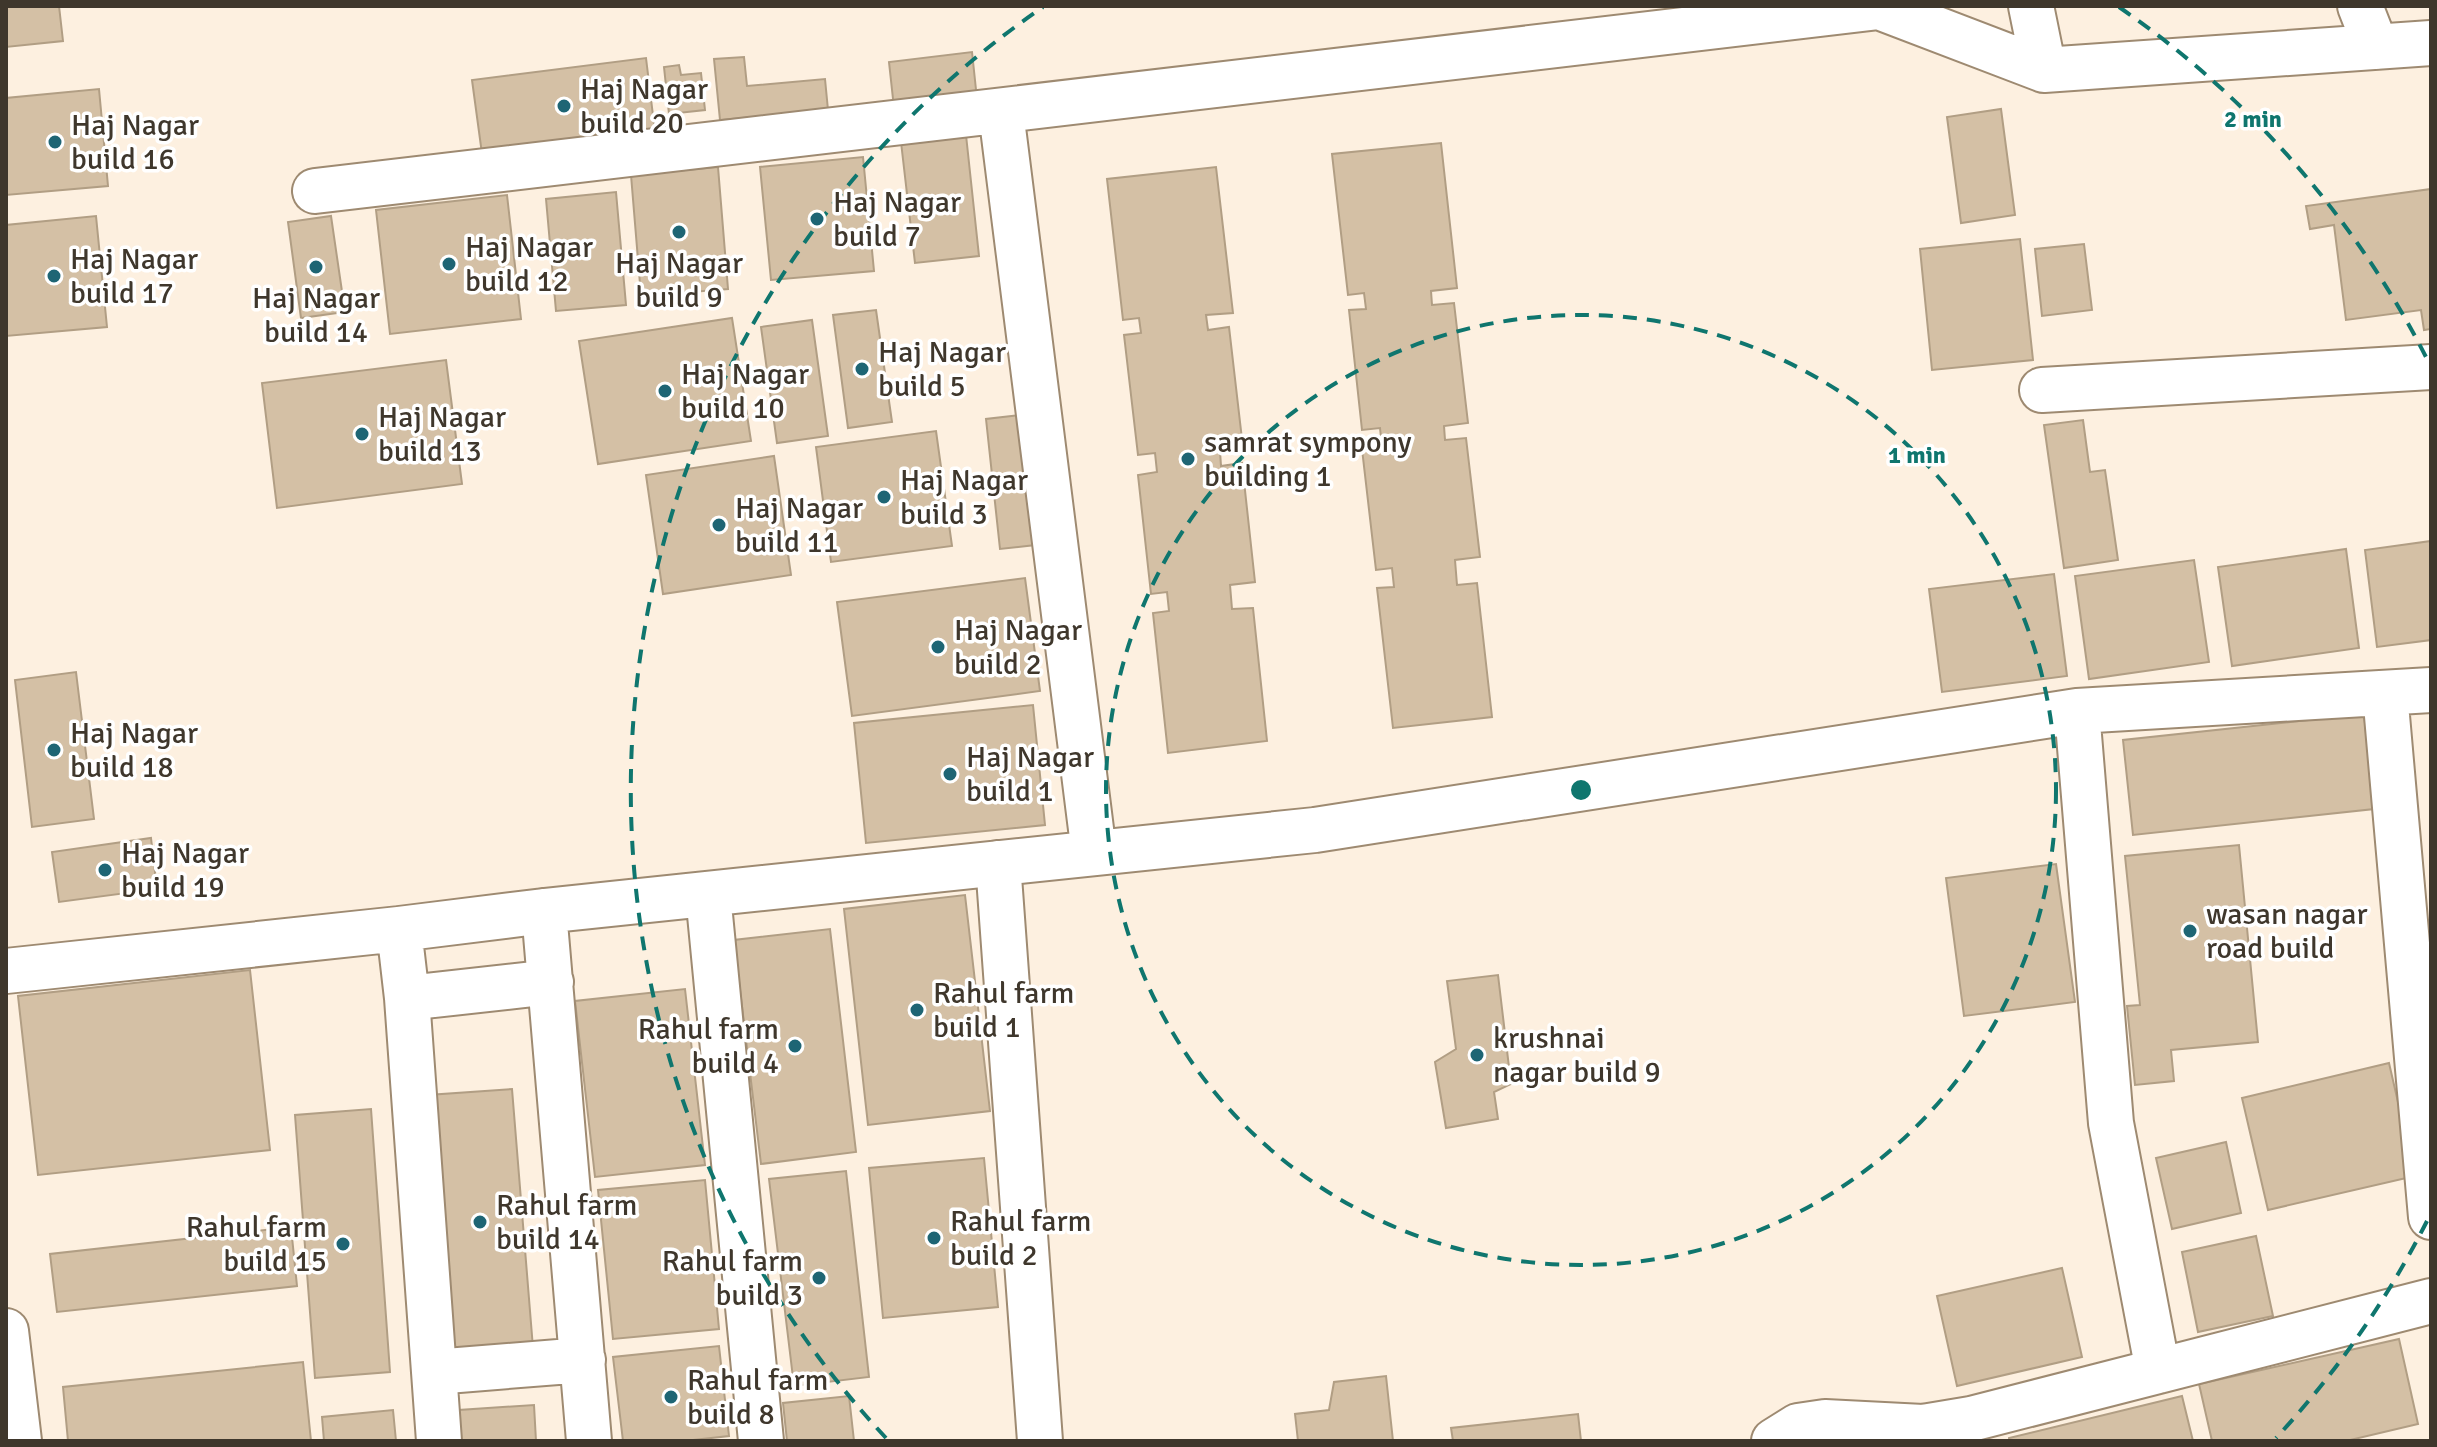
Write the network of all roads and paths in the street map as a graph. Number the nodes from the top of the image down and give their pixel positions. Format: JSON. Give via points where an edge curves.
{"nodes":[{"id":1,"x":2031,"y":6,"type":"edge"},
{"id":2,"x":2360,"y":6,"type":"edge"},
{"id":3,"x":2431,"y":43,"type":"edge"},
{"id":4,"x":2376,"y":47,"type":"junction"},
{"id":5,"x":2044,"y":70,"type":"junction"},
{"id":6,"x":1001,"y":112,"type":"junction"},
{"id":7,"x":315,"y":191,"type":"dead end"},
{"id":8,"x":2431,"y":367,"type":"edge"},
{"id":9,"x":2042,"y":390,"type":"dead end"},
{"id":10,"x":2431,"y":690,"type":"edge"},
{"id":11,"x":2385,"y":693,"type":"junction"},
{"id":12,"x":2077,"y":711,"type":"junction"},
{"id":13,"x":1094,"y":853,"type":"junction"},
{"id":14,"x":998,"y":863,"type":"junction"},
{"id":15,"x":708,"y":894,"type":"junction"},
{"id":16,"x":544,"y":911,"type":"junction"},
{"id":17,"x":399,"y":929,"type":"junction"},
{"id":18,"x":6,"y":971,"type":"edge"},
{"id":19,"x":551,"y":982,"type":"junction"},
{"id":20,"x":407,"y":998,"type":"junction"},
{"id":21,"x":2431,"y":1217,"type":"edge"},
{"id":22,"x":2431,"y":1301,"type":"edge"},
{"id":23,"x":6,"y":1331,"type":"edge"},
{"id":24,"x":583,"y":1360,"type":"junction"},
{"id":25,"x":2158,"y":1371,"type":"junction"},
{"id":26,"x":434,"y":1372,"type":"junction"},
{"id":27,"x":15,"y":1439,"type":"edge"},
{"id":28,"x":439,"y":1441,"type":"edge"},
{"id":29,"x":589,"y":1441,"type":"edge"},
{"id":30,"x":761,"y":1441,"type":"edge"},
{"id":31,"x":1040,"y":1441,"type":"edge"},
{"id":32,"x":1774,"y":1441,"type":"edge"}],
"edges":[{"from":1,"to":5,"type":"street"},
{"from":2,"to":4,"type":"street"},
{"from":3,"to":4,"type":"street"},
{"from":4,"to":5,"type":"street"},
{"from":5,"to":6,"type":"street","via":[[1879,7]]},
{"from":6,"to":7,"type":"street"},
{"from":6,"to":13,"type":"street"},
{"from":8,"to":9,"type":"street"},
{"from":10,"to":11,"type":"street"},
{"from":11,"to":12,"type":"street"},
{"from":11,"to":21,"type":"street"},
{"from":12,"to":13,"type":"street","via":[[1315,830]]},
{"from":12,"to":25,"type":"street","via":[[2111,1123]]},
{"from":13,"to":14,"type":"street"},
{"from":14,"to":15,"type":"street"},
{"from":14,"to":31,"type":"street"},
{"from":15,"to":16,"type":"street"},
{"from":15,"to":30,"type":"street"},
{"from":16,"to":17,"type":"street"},
{"from":16,"to":19,"type":"street"},
{"from":17,"to":18,"type":"street"},
{"from":17,"to":20,"type":"street"},
{"from":19,"to":20,"type":"street"},
{"from":19,"to":24,"type":"street"},
{"from":20,"to":26,"type":"street"},
{"from":22,"to":25,"type":"street"},
{"from":23,"to":27,"type":"street"},
{"from":24,"to":26,"type":"street"},
{"from":24,"to":29,"type":"street"},
{"from":25,"to":32,"type":"street","via":[[1971,1419],[1923,1427],[1825,1422],[1798,1426]]},
{"from":26,"to":28,"type":"street"}]}
